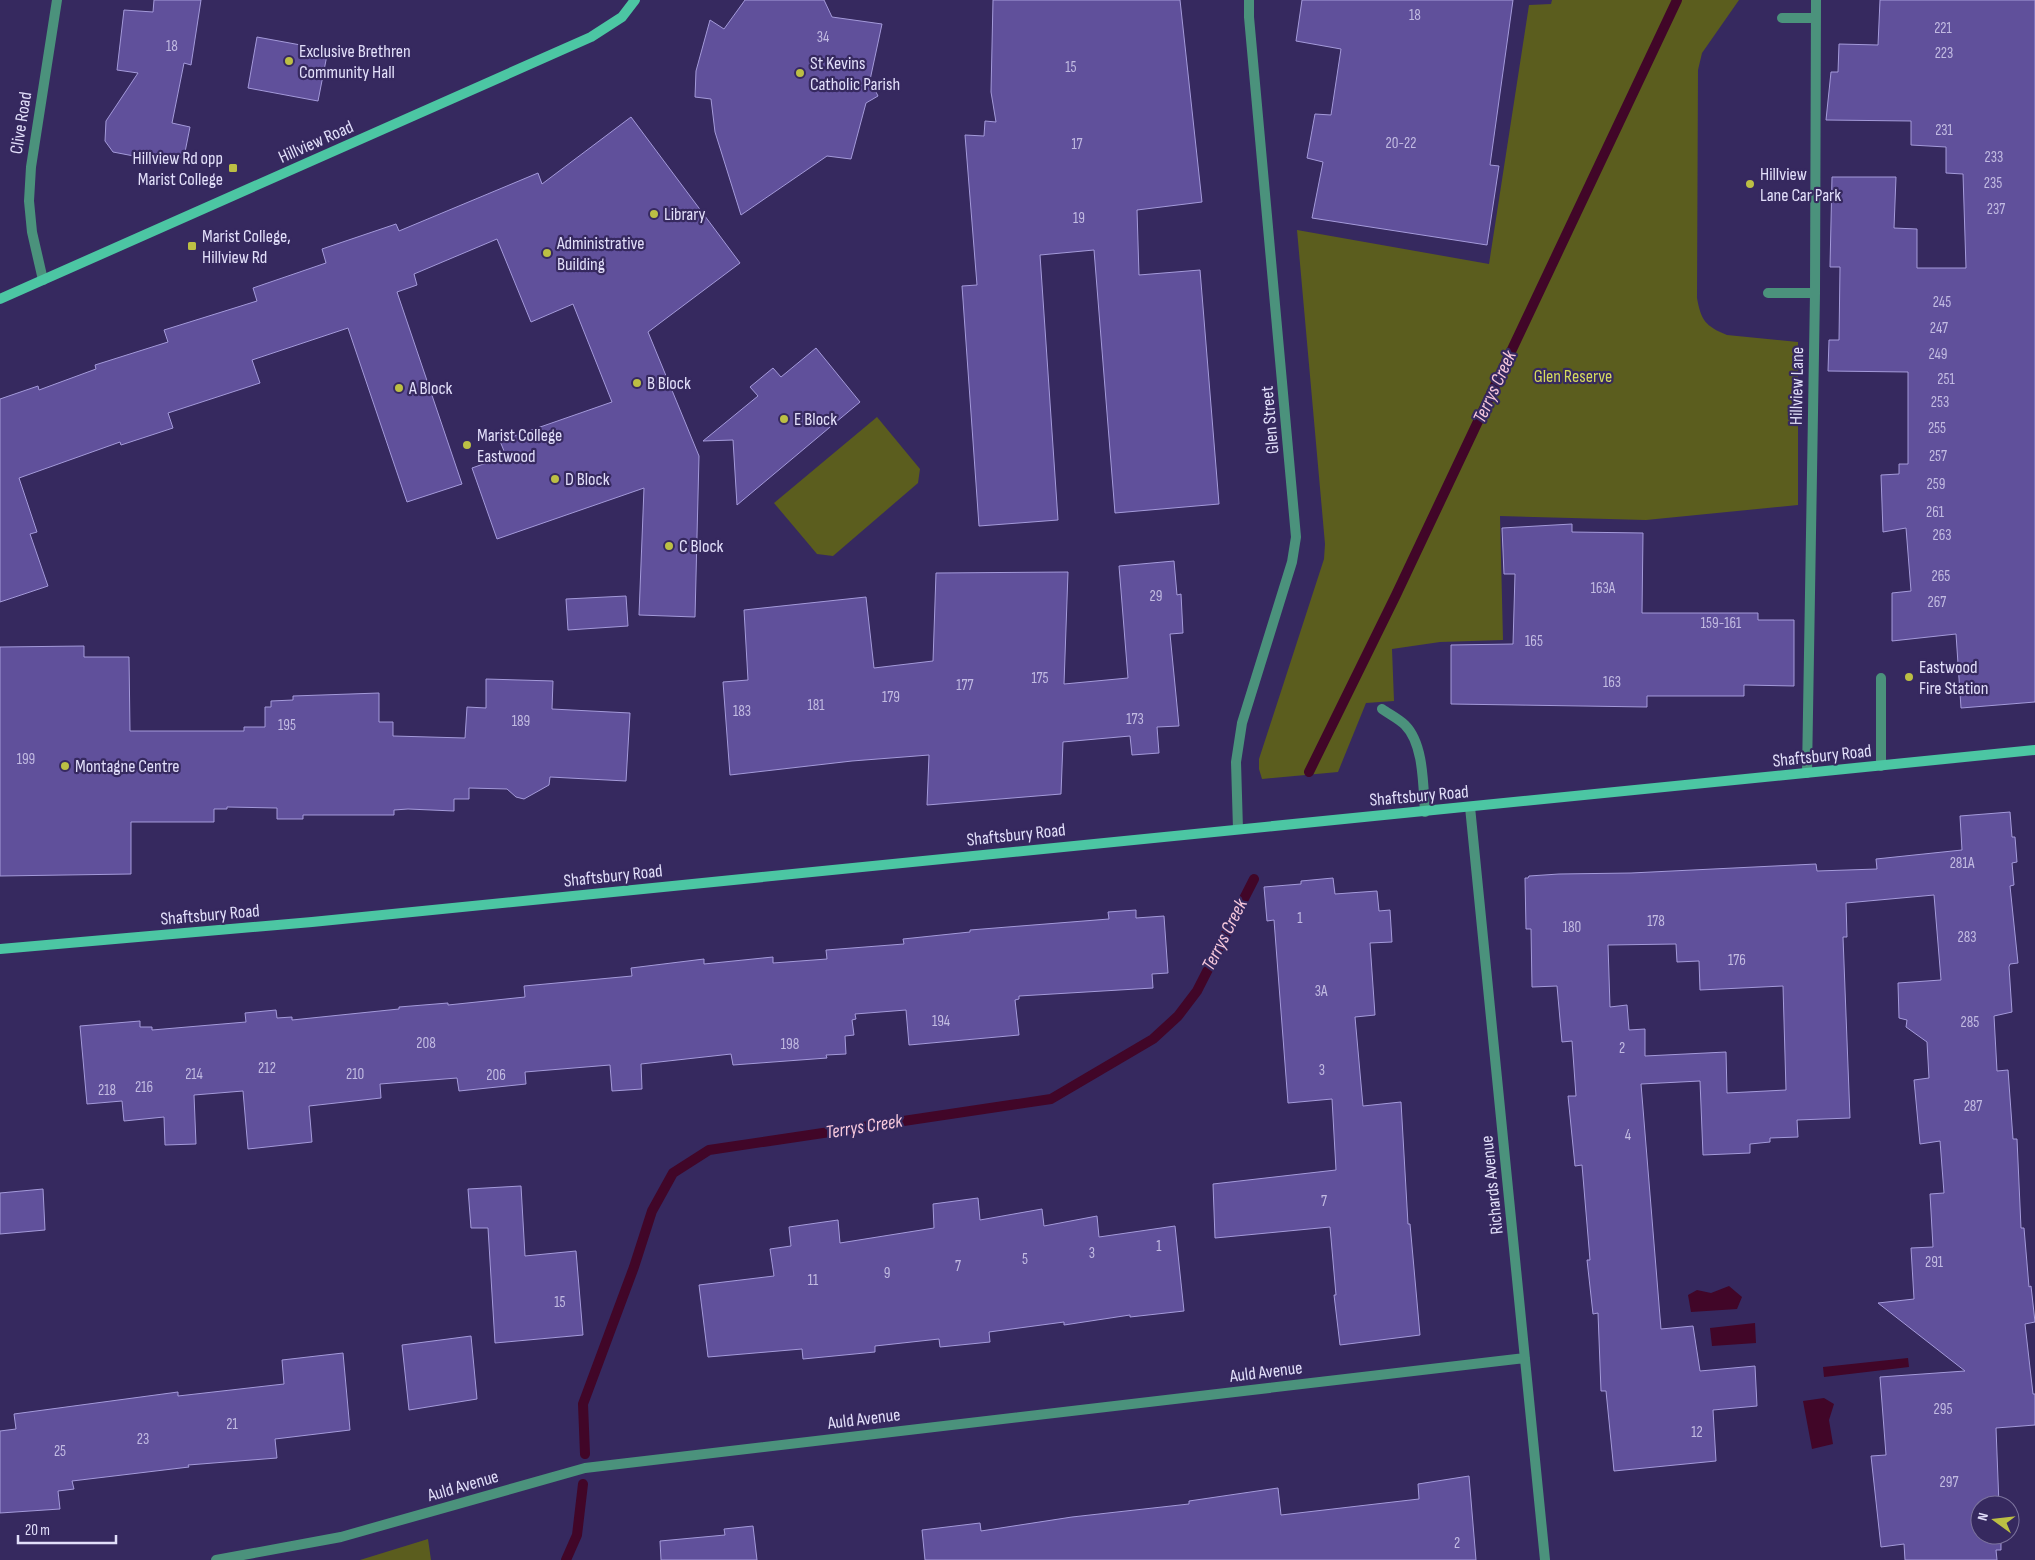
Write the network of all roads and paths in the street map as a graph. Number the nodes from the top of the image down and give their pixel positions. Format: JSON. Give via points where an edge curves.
{"nodes":[{"id":1,"x":57,"y":0,"type":"edge"},
{"id":2,"x":635,"y":0,"type":"edge"},
{"id":3,"x":1249,"y":0,"type":"edge"},
{"id":4,"x":1816,"y":0,"type":"edge"},
{"id":5,"x":1782,"y":18,"type":"dead end"},
{"id":6,"x":1816,"y":18,"type":"junction"},
{"id":7,"x":44,"y":280,"type":"junction"},
{"id":8,"x":1768,"y":293,"type":"dead end"},
{"id":9,"x":1815,"y":293,"type":"junction"},
{"id":10,"x":0,"y":298,"type":"edge"},
{"id":11,"x":1881,"y":678,"type":"dead end"},
{"id":12,"x":1382,"y":709,"type":"dead end"},
{"id":13,"x":2035,"y":750,"type":"edge"},
{"id":14,"x":1881,"y":766,"type":"junction"},
{"id":15,"x":1807,"y":773,"type":"junction"},
{"id":16,"x":1470,"y":807,"type":"junction"},
{"id":17,"x":1425,"y":812,"type":"junction"},
{"id":18,"x":1238,"y":829,"type":"junction"},
{"id":19,"x":0,"y":949,"type":"edge"},
{"id":20,"x":1525,"y":1358,"type":"junction"},
{"id":21,"x":216,"y":1560,"type":"edge"},
{"id":22,"x":1545,"y":1560,"type":"edge"}],
"edges":[{"from":1,"to":7,"type":"street","name":"Clive Road","via":[[31,167],[29,201],[32,232]]},
{"from":2,"to":7,"type":"street","name":"Hillview Road","via":[[622,17],[591,37]]},
{"from":3,"to":18,"type":"street","name":"Glen Street","via":[[1296,537],[1292,562],[1242,723],[1236,762]]},
{"from":4,"to":6,"type":"street","name":"Hillview Lane"},
{"from":5,"to":6,"type":"street"},
{"from":6,"to":9,"type":"street","name":"Hillview Lane"},
{"from":7,"to":10,"type":"street","name":"Hillview Road"},
{"from":8,"to":9,"type":"street"},
{"from":9,"to":15,"type":"street","name":"Hillview Lane"},
{"from":11,"to":14,"type":"street"},
{"from":12,"to":17,"type":"street","via":[[1405,724],[1416,741]]},
{"from":13,"to":14,"type":"street","name":"Shaftsbury Road"},
{"from":14,"to":15,"type":"street","name":"Shaftsbury Road"},
{"from":15,"to":16,"type":"street","name":"Shaftsbury Road"},
{"from":16,"to":17,"type":"street","name":"Shaftsbury Road"},
{"from":16,"to":20,"type":"street","name":"Richards Avenue"},
{"from":17,"to":18,"type":"street","name":"Shaftsbury Road"},
{"from":18,"to":19,"type":"street","name":"Shaftsbury Road","via":[[312,922]]},
{"from":20,"to":21,"type":"street","name":"Auld Avenue","via":[[585,1468],[341,1537]]},
{"from":20,"to":22,"type":"street","name":"Richards Avenue"}]}
